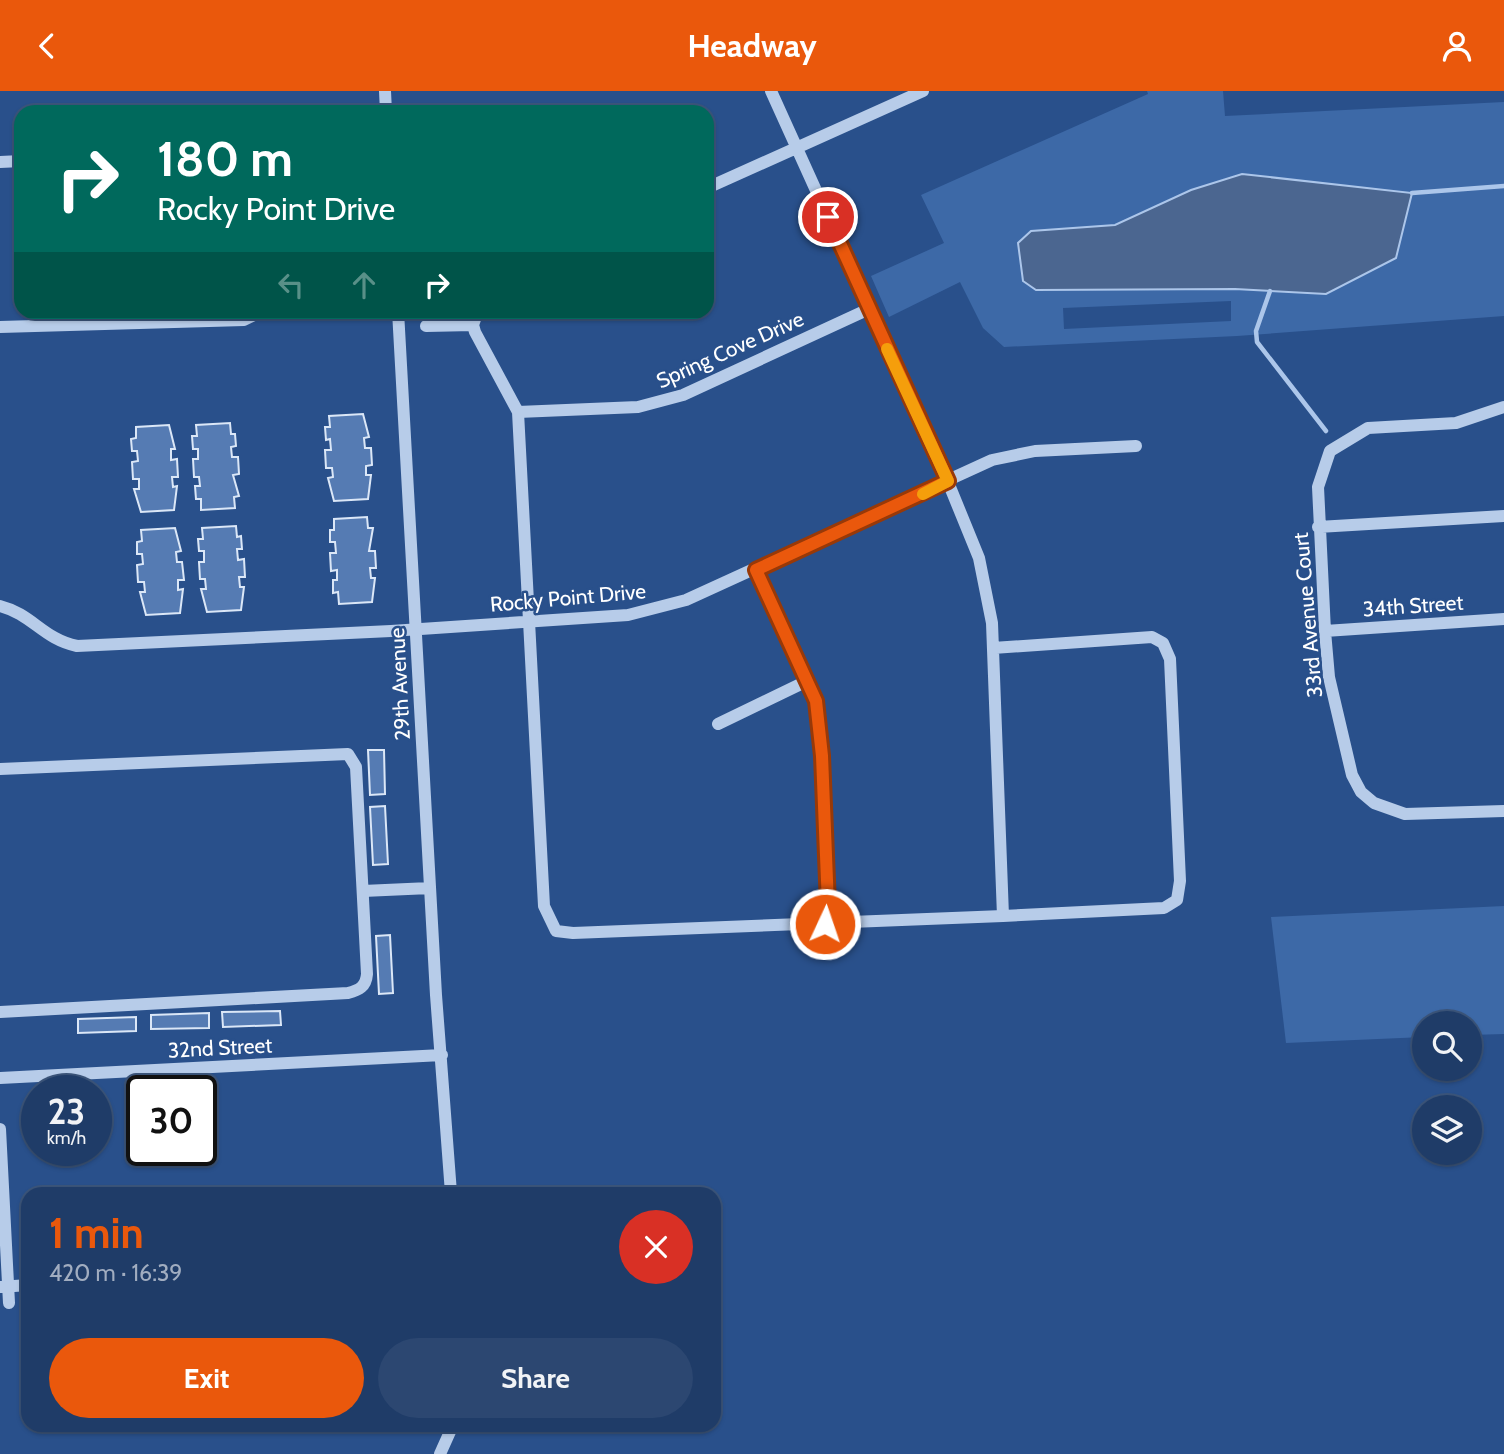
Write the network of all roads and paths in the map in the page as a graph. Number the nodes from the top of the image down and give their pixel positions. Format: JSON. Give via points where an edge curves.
{"nodes":[{"id":1,"x":771,"y":91,"type":"edge"},
{"id":2,"x":923,"y":91,"type":"edge"},
{"id":3,"x":797,"y":148,"type":"junction"},
{"id":4,"x":714,"y":185,"type":"edge"},
{"id":5,"x":869,"y":309,"type":"junction"},
{"id":6,"x":246,"y":319,"type":"edge"},
{"id":7,"x":398,"y":319,"type":"edge"},
{"id":8,"x":475,"y":319,"type":"edge"},
{"id":9,"x":426,"y":325,"type":"dead end"},
{"id":10,"x":473,"y":325,"type":"junction"},
{"id":11,"x":0,"y":327,"type":"edge"},
{"id":12,"x":1504,"y":407,"type":"edge"},
{"id":13,"x":518,"y":412,"type":"junction"},
{"id":14,"x":1136,"y":446,"type":"dead end"},
{"id":15,"x":948,"y":481,"type":"junction"},
{"id":16,"x":1504,"y":516,"type":"edge"},
{"id":17,"x":1318,"y":527,"type":"junction"},
{"id":18,"x":756,"y":570,"type":"junction"},
{"id":19,"x":0,"y":606,"type":"edge"},
{"id":20,"x":1504,"y":619,"type":"edge"},
{"id":21,"x":530,"y":623,"type":"junction"},
{"id":22,"x":417,"y":630,"type":"junction"},
{"id":23,"x":1325,"y":631,"type":"junction"},
{"id":24,"x":993,"y":648,"type":"junction"},
{"id":25,"x":807,"y":681,"type":"junction"},
{"id":26,"x":718,"y":724,"type":"dead end"},
{"id":27,"x":0,"y":769,"type":"edge"},
{"id":28,"x":1504,"y":811,"type":"edge"},
{"id":29,"x":430,"y":888,"type":"junction"},
{"id":30,"x":363,"y":891,"type":"junction"},
{"id":31,"x":1003,"y":916,"type":"junction"},
{"id":32,"x":825,"y":924,"type":"junction"},
{"id":33,"x":0,"y":1012,"type":"edge"},
{"id":34,"x":442,"y":1055,"type":"junction"},
{"id":35,"x":0,"y":1078,"type":"edge"},
{"id":36,"x":0,"y":1129,"type":"edge"},
{"id":37,"x":452,"y":1187,"type":"edge"},
{"id":38,"x":4,"y":1287,"type":"edge"},
{"id":39,"x":9,"y":1303,"type":"dead end"},
{"id":40,"x":450,"y":1432,"type":"edge"},
{"id":41,"x":440,"y":1454,"type":"edge"}],
"edges":[{"from":1,"to":3,"type":"street"},
{"from":2,"to":3,"type":"street"},
{"from":3,"to":4,"type":"street"},
{"from":3,"to":5,"type":"street"},
{"from":5,"to":13,"type":"street","name":"Spring Cove Drive","via":[[657,403],[638,408]]},
{"from":5,"to":15,"type":"street"},
{"from":6,"to":11,"type":"street"},
{"from":7,"to":22,"type":"street","name":"29th Avenue"},
{"from":8,"to":10,"type":"street"},
{"from":9,"to":10,"type":"street"},
{"from":10,"to":13,"type":"street"},
{"from":12,"to":17,"type":"street","name":"33rd Avenue Court","via":[[1456,423],[1368,428],[1330,451],[1318,487]]},
{"from":13,"to":21,"type":"street"},
{"from":14,"to":15,"type":"street","name":"Rocky Point Drive","via":[[1014,453]]},
{"from":15,"to":18,"type":"street","name":"Rocky Point Drive"},
{"from":15,"to":24,"type":"street","via":[[979,558]]},
{"from":16,"to":17,"type":"street"},
{"from":17,"to":23,"type":"street","name":"33rd Avenue Court"},
{"from":18,"to":21,"type":"street","name":"Rocky Point Drive","via":[[659,609]]},
{"from":18,"to":25,"type":"street"},
{"from":19,"to":22,"type":"street","name":"Rocky Point Drive","via":[[25,617],[49,637],[77,646]]},
{"from":20,"to":23,"type":"street","name":"34th Street"},
{"from":21,"to":22,"type":"street","name":"Rocky Point Drive"},
{"from":21,"to":32,"type":"street","via":[[544,905],[556,931]]},
{"from":22,"to":29,"type":"street","name":"29th Avenue"},
{"from":23,"to":28,"type":"street","name":"33rd Avenue Court","via":[[1329,677],[1346,756],[1361,792],[1374,803],[1405,814]]},
{"from":24,"to":31,"type":"street"},
{"from":24,"to":31,"type":"street","via":[[1152,637],[1163,643],[1170,659],[1180,881],[1177,900],[1164,908]]},
{"from":25,"to":26,"type":"street"},
{"from":25,"to":32,"type":"street","via":[[816,701],[820,736],[828,905]]},
{"from":27,"to":30,"type":"street","via":[[348,754],[356,767]]},
{"from":29,"to":30,"type":"street"},
{"from":29,"to":34,"type":"street","name":"29th Avenue"},
{"from":30,"to":33,"type":"street","via":[[367,974],[359,990]]},
{"from":31,"to":32,"type":"street"},
{"from":34,"to":35,"type":"street","name":"32nd Street"},
{"from":34,"to":37,"type":"street","name":"29th Avenue"},
{"from":36,"to":38,"type":"street"},
{"from":38,"to":39,"type":"street"},
{"from":40,"to":41,"type":"street"}]}
